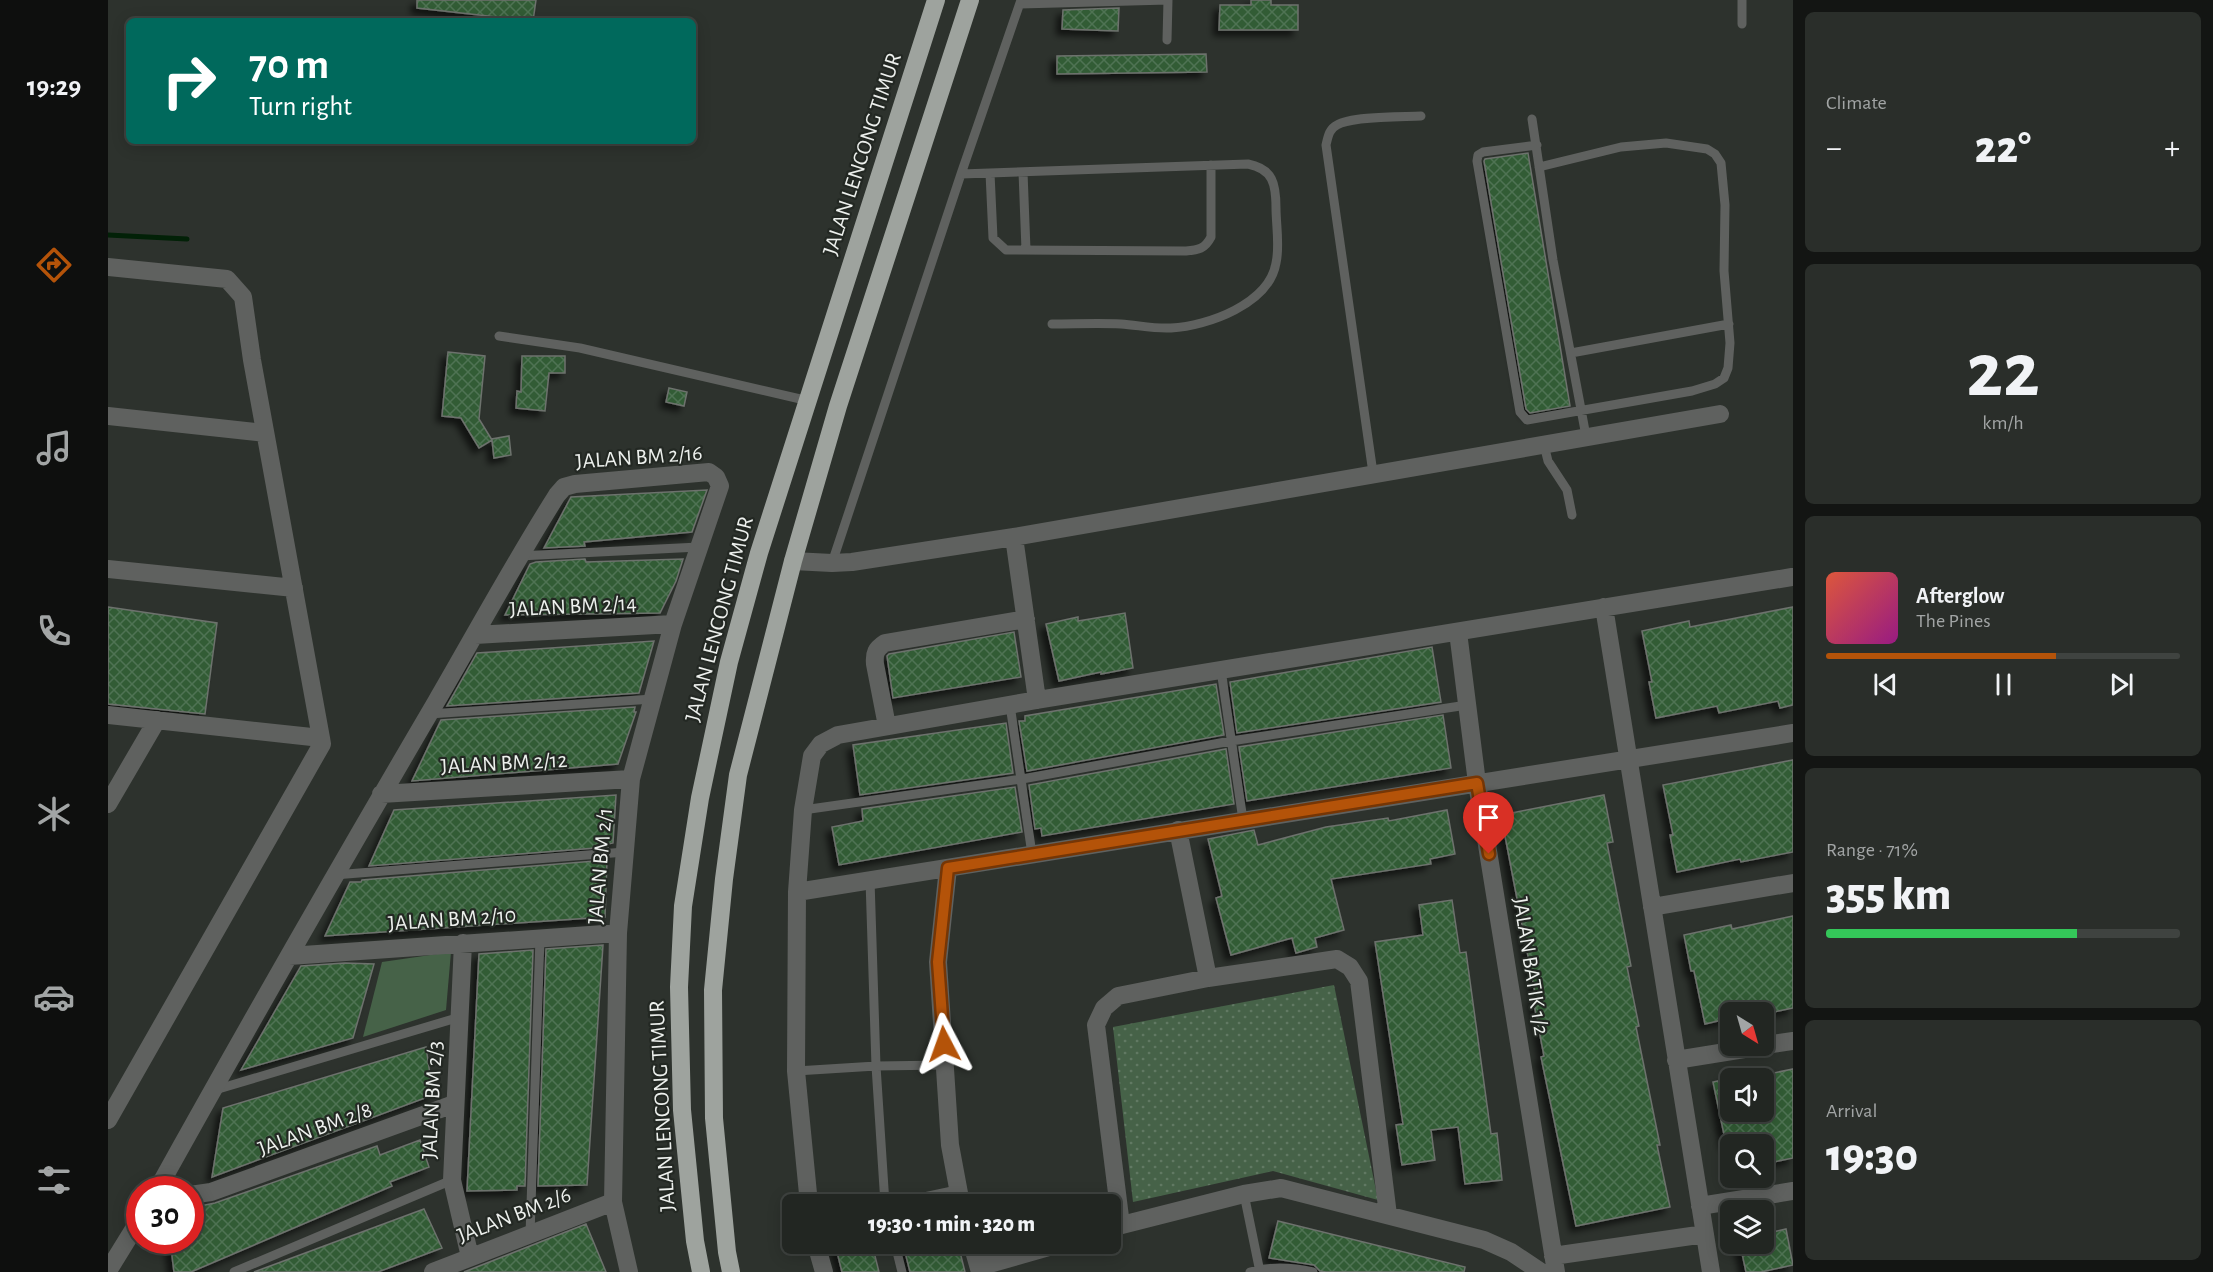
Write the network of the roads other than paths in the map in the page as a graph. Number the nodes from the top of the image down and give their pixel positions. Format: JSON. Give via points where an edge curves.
{"nodes":[{"id":1,"x":936,"y":0,"type":"edge"},
{"id":2,"x":970,"y":0,"type":"edge"},
{"id":3,"x":1168,"y":0,"type":"edge"},
{"id":4,"x":1742,"y":0,"type":"edge"},
{"id":5,"x":1020,"y":2,"type":"edge"},
{"id":6,"x":1742,"y":24,"type":"dead end"},
{"id":7,"x":1167,"y":40,"type":"dead end"},
{"id":8,"x":1421,"y":116,"type":"dead end"},
{"id":9,"x":1532,"y":119,"type":"dead end"},
{"id":10,"x":1537,"y":145,"type":"junction"},
{"id":11,"x":1211,"y":165,"type":"junction"},
{"id":12,"x":1539,"y":167,"type":"junction"},
{"id":13,"x":1023,"y":172,"type":"junction"},
{"id":14,"x":990,"y":173,"type":"junction"},
{"id":15,"x":961,"y":174,"type":"junction"},
{"id":16,"x":1026,"y":250,"type":"junction"},
{"id":17,"x":108,"y":267,"type":"edge"},
{"id":18,"x":1052,"y":324,"type":"dead end"},
{"id":19,"x":1729,"y":324,"type":"junction"},
{"id":20,"x":499,"y":336,"type":"dead end"},
{"id":21,"x":1571,"y":353,"type":"junction"},
{"id":22,"x":809,"y":401,"type":"junction"},
{"id":23,"x":1582,"y":410,"type":"junction"},
{"id":24,"x":1720,"y":414,"type":"dead end"},
{"id":25,"x":108,"y":416,"type":"edge"},
{"id":26,"x":265,"y":433,"type":"junction"},
{"id":27,"x":1586,"y":436,"type":"junction"},
{"id":28,"x":1544,"y":445,"type":"junction"},
{"id":29,"x":1373,"y":473,"type":"junction"},
{"id":30,"x":716,"y":477,"type":"joint"},
{"id":31,"x":1572,"y":515,"type":"dead end"},
{"id":32,"x":1014,"y":537,"type":"junction"},
{"id":33,"x":699,"y":547,"type":"junction"},
{"id":34,"x":518,"y":556,"type":"junction"},
{"id":35,"x":793,"y":561,"type":"junction"},
{"id":36,"x":832,"y":563,"type":"junction"},
{"id":37,"x":108,"y":568,"type":"edge"},
{"id":38,"x":1792,"y":577,"type":"edge"},
{"id":39,"x":294,"y":588,"type":"junction"},
{"id":40,"x":1604,"y":607,"type":"junction"},
{"id":41,"x":1026,"y":619,"type":"junction"},
{"id":42,"x":673,"y":624,"type":"junction"},
{"id":43,"x":1458,"y":632,"type":"junction"},
{"id":44,"x":475,"y":635,"type":"junction"},
{"id":45,"x":1221,"y":670,"type":"junction"},
{"id":46,"x":653,"y":699,"type":"junction"},
{"id":47,"x":1037,"y":700,"type":"junction"},
{"id":48,"x":1010,"y":705,"type":"junction"},
{"id":49,"x":1467,"y":705,"type":"junction"},
{"id":50,"x":429,"y":714,"type":"junction"},
{"id":51,"x":108,"y":715,"type":"edge"},
{"id":52,"x":157,"y":720,"type":"junction"},
{"id":53,"x":887,"y":726,"type":"junction"},
{"id":54,"x":1793,"y":733,"type":"edge"},
{"id":55,"x":321,"y":738,"type":"junction"},
{"id":56,"x":1231,"y":741,"type":"junction"},
{"id":57,"x":1628,"y":759,"type":"junction"},
{"id":58,"x":631,"y":779,"type":"junction"},
{"id":59,"x":1022,"y":779,"type":"junction"},
{"id":60,"x":1477,"y":783,"type":"junction"},
{"id":61,"x":381,"y":794,"type":"junction"},
{"id":62,"x":108,"y":804,"type":"edge"},
{"id":63,"x":803,"y":810,"type":"junction"},
{"id":64,"x":1243,"y":820,"type":"junction"},
{"id":65,"x":1178,"y":830,"type":"junction"},
{"id":66,"x":625,"y":852,"type":"junction"},
{"id":67,"x":1032,"y":854,"type":"junction"},
{"id":68,"x":948,"y":868,"type":"junction"},
{"id":69,"x":334,"y":875,"type":"junction"},
{"id":70,"x":870,"y":880,"type":"junction"},
{"id":71,"x":1793,"y":883,"type":"edge"},
{"id":72,"x":797,"y":892,"type":"junction"},
{"id":73,"x":1652,"y":907,"type":"junction"},
{"id":74,"x":618,"y":933,"type":"junction"},
{"id":75,"x":540,"y":937,"type":"junction"},
{"id":76,"x":463,"y":942,"type":"junction"},
{"id":77,"x":289,"y":956,"type":"junction"},
{"id":78,"x":1208,"y":978,"type":"junction"},
{"id":79,"x":460,"y":1017,"type":"junction"},
{"id":80,"x":1793,"y":1041,"type":"edge"},
{"id":81,"x":1774,"y":1044,"type":"edge"},
{"id":82,"x":1720,"y":1053,"type":"edge"},
{"id":83,"x":1677,"y":1060,"type":"junction"},
{"id":84,"x":945,"y":1065,"type":"junction"},
{"id":85,"x":876,"y":1066,"type":"junction"},
{"id":86,"x":796,"y":1071,"type":"junction"},
{"id":87,"x":212,"y":1091,"type":"junction"},
{"id":88,"x":454,"y":1104,"type":"junction"},
{"id":89,"x":108,"y":1120,"type":"edge"},
{"id":90,"x":165,"y":1176,"type":"edge"},
{"id":91,"x":452,"y":1180,"type":"junction"},
{"id":92,"x":1793,"y":1191,"type":"edge"},
{"id":93,"x":204,"y":1193,"type":"edge"},
{"id":94,"x":808,"y":1194,"type":"edge"},
{"id":95,"x":884,"y":1194,"type":"edge"},
{"id":96,"x":958,"y":1194,"type":"edge"},
{"id":97,"x":1112,"y":1194,"type":"edge"},
{"id":98,"x":1244,"y":1194,"type":"junction"},
{"id":99,"x":613,"y":1202,"type":"junction"},
{"id":100,"x":1700,"y":1206,"type":"junction"},
{"id":101,"x":1388,"y":1215,"type":"junction"},
{"id":102,"x":1121,"y":1225,"type":"edge"},
{"id":103,"x":1705,"y":1234,"type":"junction"},
{"id":104,"x":530,"y":1235,"type":"junction"},
{"id":105,"x":126,"y":1242,"type":"edge"},
{"id":106,"x":819,"y":1254,"type":"edge"},
{"id":107,"x":898,"y":1254,"type":"edge"},
{"id":108,"x":975,"y":1254,"type":"edge"},
{"id":109,"x":1027,"y":1254,"type":"edge"},
{"id":110,"x":470,"y":1257,"type":"junction"},
{"id":111,"x":1554,"y":1264,"type":"edge"},
{"id":112,"x":249,"y":1269,"type":"edge"},
{"id":113,"x":980,"y":1269,"type":"edge"},
{"id":114,"x":109,"y":1271,"type":"edge"},
{"id":115,"x":1260,"y":1271,"type":"edge"},
{"id":116,"x":234,"y":1272,"type":"edge"},
{"id":117,"x":433,"y":1272,"type":"edge"},
{"id":118,"x":629,"y":1272,"type":"edge"},
{"id":119,"x":701,"y":1272,"type":"edge"},
{"id":120,"x":731,"y":1272,"type":"edge"},
{"id":121,"x":824,"y":1272,"type":"edge"},
{"id":122,"x":902,"y":1272,"type":"edge"},
{"id":123,"x":1250,"y":1272,"type":"edge"},
{"id":124,"x":1313,"y":1272,"type":"edge"},
{"id":125,"x":1541,"y":1272,"type":"edge"},
{"id":126,"x":1711,"y":1272,"type":"edge"}],
"edges":[{"from":1,"to":22,"type":"highway","name":"JALAN LENCONG TIMUR"},
{"from":2,"to":35,"type":"highway","via":[[838,406]]},
{"from":3,"to":5,"type":"lane"},
{"from":3,"to":7,"type":"lane"},
{"from":4,"to":6,"type":"lane"},
{"from":5,"to":15,"type":"lane"},
{"from":8,"to":29,"type":"lane","via":[[1347,120],[1335,125],[1326,145]]},
{"from":9,"to":10,"type":"lane"},
{"from":10,"to":12,"type":"lane"},
{"from":10,"to":23,"type":"lane","via":[[1478,155],[1480,182],[1520,412],[1527,420]]},
{"from":11,"to":13,"type":"lane"},
{"from":11,"to":16,"type":"lane","via":[[1211,237],[1207,246],[1199,250]]},
{"from":11,"to":18,"type":"lane","via":[[1260,166],[1272,180],[1276,263],[1257,295],[1237,310],[1208,321],[1170,328]]},
{"from":12,"to":19,"type":"lane","via":[[1621,147],[1666,143],[1707,149],[1715,154],[1721,163],[1725,206],[1724,271]]},
{"from":12,"to":21,"type":"lane"},
{"from":13,"to":14,"type":"lane"},
{"from":13,"to":16,"type":"lane"},
{"from":14,"to":15,"type":"lane"},
{"from":14,"to":16,"type":"lane","via":[[993,238],[1006,250]]},
{"from":15,"to":36,"type":"lane"},
{"from":17,"to":26,"type":"street","via":[[227,279],[243,297]]},
{"from":19,"to":21,"type":"lane"},
{"from":19,"to":23,"type":"lane","via":[[1728,368],[1724,378],[1715,384]]},
{"from":20,"to":22,"type":"lane","via":[[580,348]]},
{"from":21,"to":23,"type":"lane"},
{"from":22,"to":119,"type":"highway","name":"JALAN LENCONG TIMUR","via":[[759,553],[729,662],[699,798],[683,906],[679,987],[682,1110]]},
{"from":23,"to":27,"type":"lane"},
{"from":24,"to":27,"type":"street"},
{"from":25,"to":26,"type":"street"},
{"from":26,"to":39,"type":"street"},
{"from":27,"to":28,"type":"street"},
{"from":28,"to":29,"type":"street"},
{"from":28,"to":31,"type":"lane","via":[[1548,461],[1567,490]]},
{"from":29,"to":32,"type":"street"},
{"from":30,"to":33,"type":"street","name":"JALAN BM 2/1","via":[[720,486]]},
{"from":30,"to":34,"type":"street","name":"JALAN BM 2/16","via":[[709,472],[564,487]]},
{"from":32,"to":36,"type":"street"},
{"from":32,"to":41,"type":"street"},
{"from":33,"to":34,"type":"lane"},
{"from":33,"to":42,"type":"street","name":"JALAN BM 2/1"},
{"from":34,"to":44,"type":"street"},
{"from":35,"to":36,"type":"street"},
{"from":35,"to":120,"type":"highway","via":[[738,775],[712,990],[714,1118]]},
{"from":37,"to":39,"type":"street"},
{"from":38,"to":40,"type":"street"},
{"from":39,"to":55,"type":"street"},
{"from":40,"to":43,"type":"street"},
{"from":40,"to":57,"type":"street"},
{"from":41,"to":47,"type":"street"},
{"from":41,"to":53,"type":"street","via":[[885,643],[877,648],[875,664]]},
{"from":42,"to":44,"type":"street","name":"JALAN BM 2/14"},
{"from":42,"to":46,"type":"street","name":"JALAN BM 2/1"},
{"from":43,"to":45,"type":"street"},
{"from":43,"to":49,"type":"street","name":"JALAN BATIK 1/2"},
{"from":44,"to":50,"type":"street"},
{"from":45,"to":47,"type":"street"},
{"from":45,"to":56,"type":"lane"},
{"from":46,"to":50,"type":"lane"},
{"from":46,"to":58,"type":"street","name":"JALAN BM 2/1"},
{"from":47,"to":48,"type":"street"},
{"from":48,"to":53,"type":"street"},
{"from":48,"to":59,"type":"lane"},
{"from":49,"to":56,"type":"lane"},
{"from":49,"to":60,"type":"street","name":"JALAN BATIK 1/2"},
{"from":50,"to":61,"type":"street"},
{"from":51,"to":52,"type":"street"},
{"from":52,"to":55,"type":"street"},
{"from":52,"to":62,"type":"street"},
{"from":53,"to":63,"type":"street","via":[[838,735],[821,744],[812,756]]},
{"from":54,"to":57,"type":"street"},
{"from":55,"to":89,"type":"street","via":[[322,744]]},
{"from":56,"to":59,"type":"lane"},
{"from":56,"to":64,"type":"lane"},
{"from":57,"to":60,"type":"street"},
{"from":57,"to":73,"type":"street"},
{"from":58,"to":61,"type":"street","name":"JALAN BM 2/12"},
{"from":58,"to":66,"type":"street","name":"JALAN BM 2/1"},
{"from":59,"to":63,"type":"lane"},
{"from":59,"to":67,"type":"lane"},
{"from":60,"to":64,"type":"street"},
{"from":60,"to":111,"type":"street","name":"JALAN BATIK 1/2"},
{"from":61,"to":69,"type":"street"},
{"from":63,"to":72,"type":"street"},
{"from":64,"to":65,"type":"street"},
{"from":65,"to":67,"type":"street"},
{"from":65,"to":78,"type":"street"},
{"from":66,"to":69,"type":"lane"},
{"from":66,"to":74,"type":"street","name":"JALAN BM 2/1"},
{"from":67,"to":68,"type":"street"},
{"from":68,"to":70,"type":"street"},
{"from":68,"to":84,"type":"street","via":[[938,962]]},
{"from":69,"to":77,"type":"street"},
{"from":70,"to":72,"type":"street"},
{"from":70,"to":85,"type":"lane"},
{"from":71,"to":73,"type":"street"},
{"from":72,"to":86,"type":"street"},
{"from":73,"to":83,"type":"street"},
{"from":74,"to":75,"type":"street","name":"JALAN BM 2/10"},
{"from":74,"to":99,"type":"street","name":"JALAN BM 2/1"},
{"from":75,"to":76,"type":"street","name":"JALAN BM 2/10"},
{"from":75,"to":104,"type":"lane"},
{"from":76,"to":77,"type":"street","name":"JALAN BM 2/10"},
{"from":76,"to":79,"type":"street","name":"JALAN BM 2/3"},
{"from":77,"to":87,"type":"street"},
{"from":78,"to":97,"type":"street","via":[[1118,996],[1104,1008],[1096,1025]]},
{"from":78,"to":101,"type":"street","via":[[1336,958],[1350,967],[1359,981]]},
{"from":79,"to":87,"type":"lane"},
{"from":79,"to":88,"type":"street","name":"JALAN BM 2/3"},
{"from":80,"to":81,"type":"street"},
{"from":82,"to":83,"type":"street"},
{"from":83,"to":100,"type":"street"},
{"from":84,"to":85,"type":"lane"},
{"from":84,"to":96,"type":"street","via":[[950,1145]]},
{"from":85,"to":86,"type":"lane"},
{"from":85,"to":95,"type":"lane"},
{"from":86,"to":94,"type":"street"},
{"from":87,"to":90,"type":"street"},
{"from":88,"to":91,"type":"street","name":"JALAN BM 2/3"},
{"from":88,"to":93,"type":"street","name":"JALAN BM 2/8"},
{"from":91,"to":110,"type":"street","name":"JALAN BM 2/3"},
{"from":91,"to":112,"type":"lane"},
{"from":92,"to":100,"type":"street"},
{"from":98,"to":101,"type":"street","via":[[1281,1188]]},
{"from":98,"to":102,"type":"street"},
{"from":98,"to":115,"type":"lane"},
{"from":99,"to":104,"type":"street","name":"JALAN BM 2/6"},
{"from":99,"to":118,"type":"street","name":"JALAN BM 2/1"},
{"from":100,"to":103,"type":"street"},
{"from":101,"to":125,"type":"street","via":[[1484,1240]]},
{"from":103,"to":111,"type":"street"},
{"from":103,"to":126,"type":"street"},
{"from":104,"to":110,"type":"street","name":"JALAN BM 2/6"},
{"from":105,"to":114,"type":"street"},
{"from":106,"to":121,"type":"street"},
{"from":107,"to":122,"type":"lane"},
{"from":108,"to":113,"type":"street"},
{"from":109,"to":113,"type":"street"},
{"from":110,"to":117,"type":"street","name":"JALAN BM 2/6"},
{"from":112,"to":116,"type":"lane"},
{"from":115,"to":123,"type":"lane"},
{"from":115,"to":124,"type":"lane","via":[[1274,1267]]}]}
